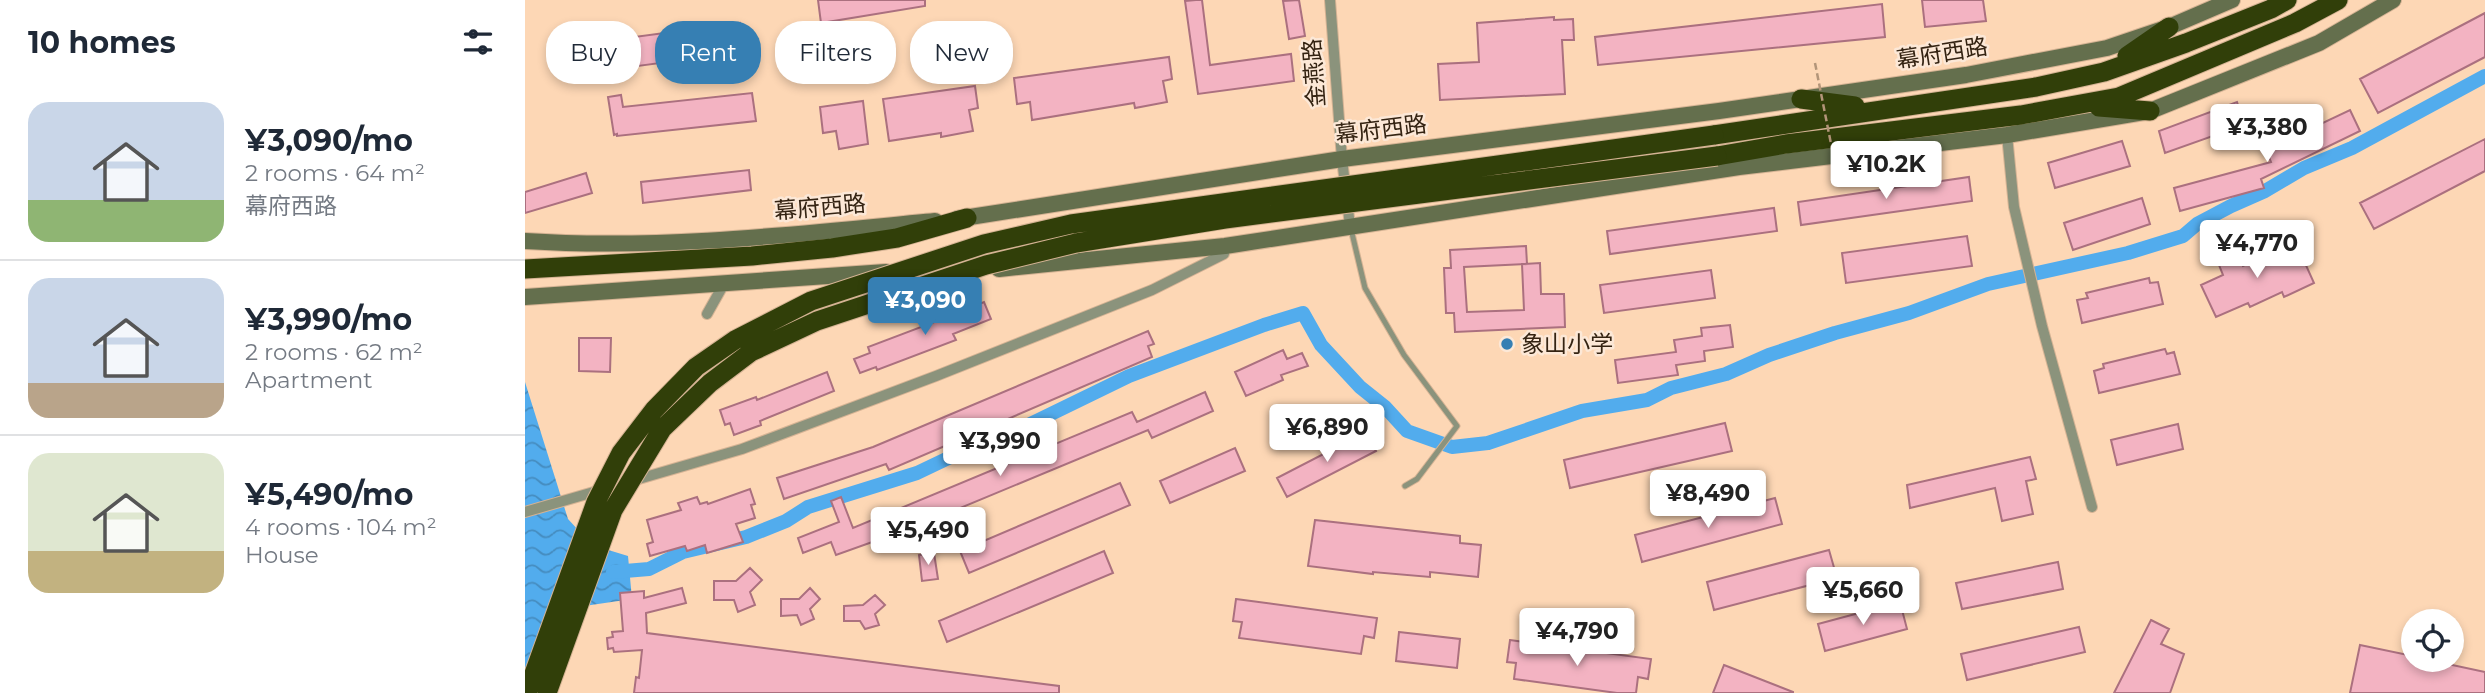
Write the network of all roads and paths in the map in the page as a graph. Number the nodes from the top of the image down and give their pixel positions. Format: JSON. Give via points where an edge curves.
{"nodes":[{"id":1,"x":1330,"y":0,"type":"edge"},
{"id":2,"x":2232,"y":0,"type":"edge"},
{"id":3,"x":2287,"y":0,"type":"edge"},
{"id":4,"x":2338,"y":0,"type":"edge"},
{"id":5,"x":2393,"y":0,"type":"edge"},
{"id":6,"x":2169,"y":27,"type":"junction"},
{"id":7,"x":1815,"y":64,"type":"dead end"},
{"id":8,"x":2104,"y":72,"type":"junction"},
{"id":9,"x":1801,"y":99,"type":"junction"},
{"id":10,"x":2073,"y":105,"type":"junction"},
{"id":11,"x":1880,"y":109,"type":"junction"},
{"id":12,"x":2150,"y":111,"type":"junction"},
{"id":13,"x":2007,"y":135,"type":"junction"},
{"id":14,"x":1786,"y":144,"type":"junction"},
{"id":15,"x":1432,"y":148,"type":"junction"},
{"id":16,"x":1342,"y":159,"type":"junction"},
{"id":17,"x":1835,"y":164,"type":"dead end"},
{"id":18,"x":1744,"y":166,"type":"junction"},
{"id":19,"x":1254,"y":173,"type":"junction"},
{"id":20,"x":1346,"y":197,"type":"junction"},
{"id":21,"x":1259,"y":209,"type":"junction"},
{"id":22,"x":1445,"y":211,"type":"junction"},
{"id":23,"x":967,"y":218,"type":"junction"},
{"id":24,"x":1350,"y":226,"type":"junction"},
{"id":25,"x":525,"y":241,"type":"edge"},
{"id":26,"x":1225,"y":246,"type":"junction"},
{"id":27,"x":1144,"y":254,"type":"junction"},
{"id":28,"x":525,"y":269,"type":"edge"},
{"id":29,"x":725,"y":282,"type":"junction"},
{"id":30,"x":525,"y":296,"type":"edge"},
{"id":31,"x":707,"y":314,"type":"dead end"},
{"id":32,"x":1405,"y":486,"type":"dead end"},
{"id":33,"x":2092,"y":507,"type":"dead end"},
{"id":34,"x":525,"y":512,"type":"edge"},
{"id":35,"x":527,"y":693,"type":"edge"},
{"id":36,"x":547,"y":693,"type":"edge"}],
"edges":[{"from":1,"to":16,"type":"street","name":"金燕路"},
{"from":2,"to":6,"type":"main road","name":"幕府西路"},
{"from":3,"to":8,"type":"highway","name":"幕府西路"},
{"from":4,"to":10,"type":"highway","via":[[2295,23],[2119,97]]},
{"from":5,"to":12,"type":"main road","via":[[2319,43]]},
{"from":6,"to":8,"type":"highway"},
{"from":6,"to":9,"type":"main road","name":"幕府西路","via":[[2107,48]]},
{"from":7,"to":17,"type":"path","bridge":true},
{"from":8,"to":11,"type":"highway","name":"幕府西路"},
{"from":9,"to":11,"type":"highway"},
{"from":9,"to":15,"type":"main road","name":"幕府西路"},
{"from":10,"to":12,"type":"highway"},
{"from":10,"to":14,"type":"highway"},
{"from":11,"to":35,"type":"highway","name":"幕府西路","bridge":true,"via":[[1071,224],[984,244],[811,301],[735,340],[696,367],[621,453],[596,502]]},
{"from":12,"to":13,"type":"main road"},
{"from":13,"to":18,"type":"main road"},
{"from":13,"to":33,"type":"street","via":[[2014,207]]},
{"from":14,"to":18,"type":"highway"},
{"from":14,"to":36,"type":"highway","bridge":true,"via":[[1076,243],[986,265],[817,321],[751,352],[662,429],[613,510]]},
{"from":15,"to":16,"type":"main road","name":"幕府西路"},
{"from":15,"to":22,"type":"main road","via":[[1419,172],[1421,186],[1430,201]]},
{"from":16,"to":19,"type":"main road","name":"幕府西路"},
{"from":16,"to":20,"type":"street","name":"金燕路"},
{"from":18,"to":22,"type":"main road"},
{"from":19,"to":21,"type":"main road","via":[[1267,182],[1269,196]]},
{"from":19,"to":23,"type":"main road","name":"幕府西路"},
{"from":20,"to":21,"type":"main road"},
{"from":20,"to":24,"type":"street","name":"金燕路"},
{"from":21,"to":27,"type":"main road","via":[[1209,217],[1165,235]]},
{"from":22,"to":24,"type":"main road"},
{"from":23,"to":25,"type":"main road","name":"幕府西路","via":[[749,239]]},
{"from":23,"to":28,"type":"highway","via":[[897,238],[832,248]]},
{"from":24,"to":26,"type":"main road"},
{"from":24,"to":32,"type":"lane","via":[[1365,288],[1404,355],[1457,426],[1417,479]]},
{"from":26,"to":27,"type":"main road"},
{"from":26,"to":34,"type":"street","via":[[1224,254],[1152,290],[936,376],[742,449]]},
{"from":27,"to":29,"type":"main road","via":[[986,270]]},
{"from":29,"to":30,"type":"main road"},
{"from":29,"to":31,"type":"street"}]}
